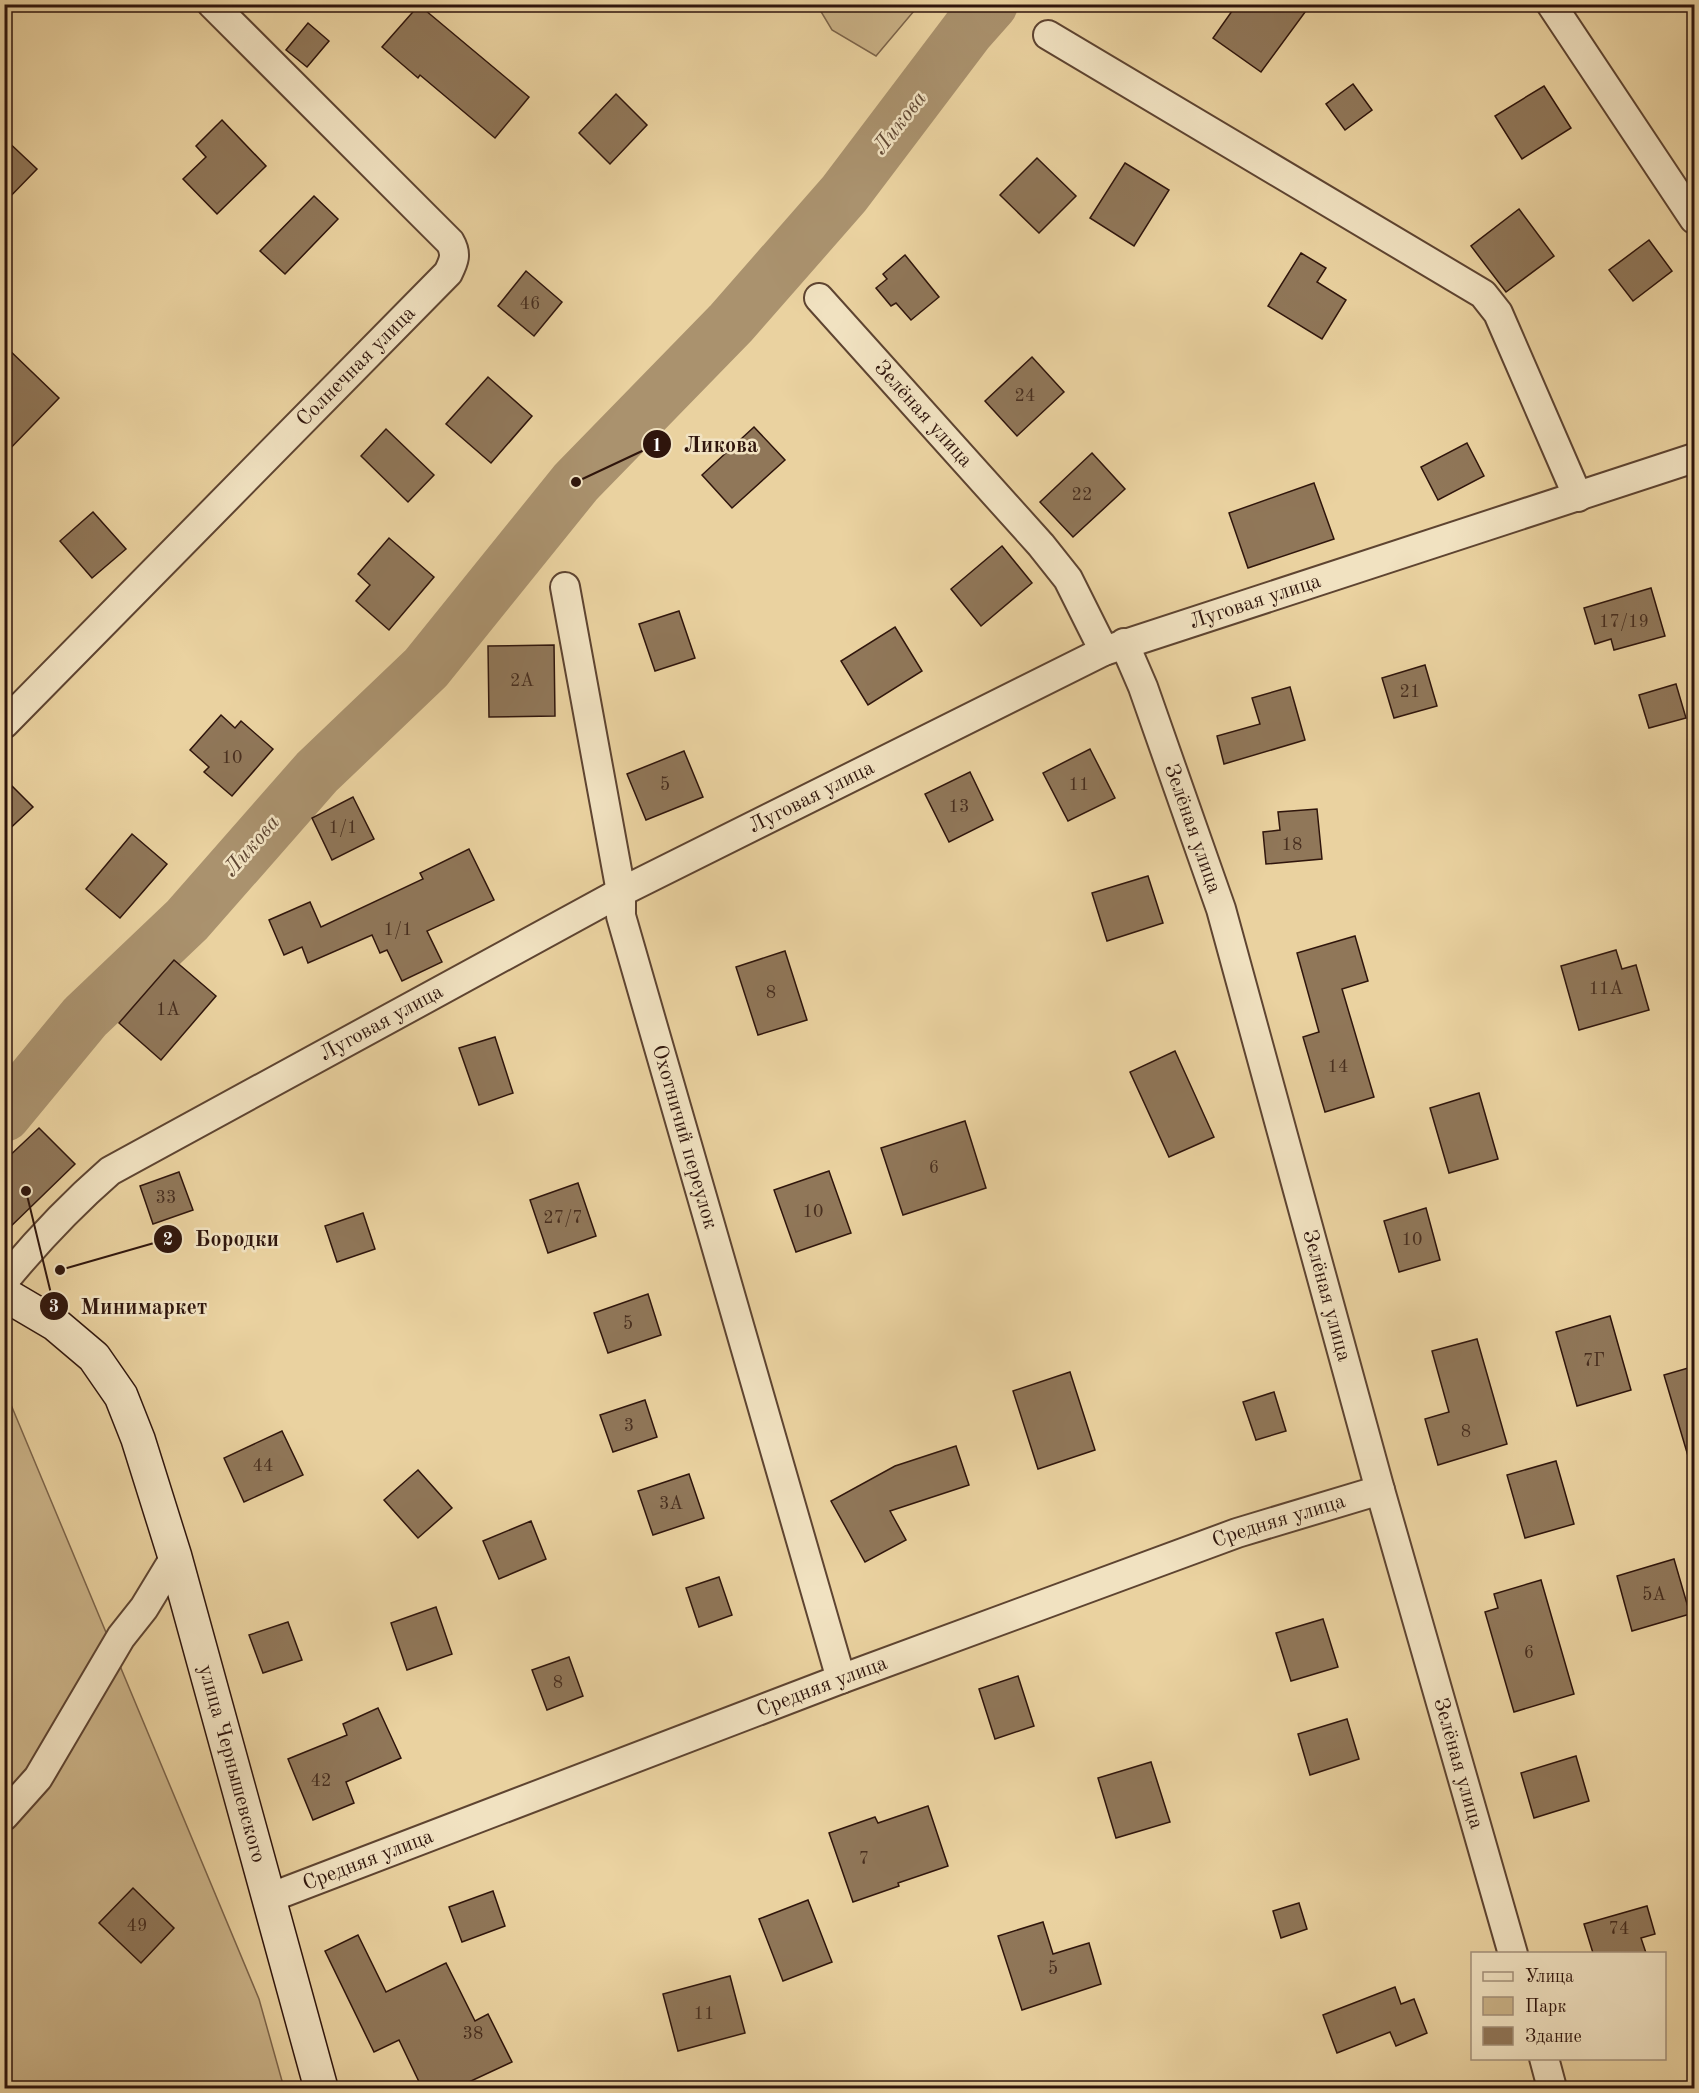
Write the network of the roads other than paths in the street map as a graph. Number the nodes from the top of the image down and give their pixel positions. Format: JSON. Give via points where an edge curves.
{"nodes":[{"id":1,"x":212,"y":4,"type":"edge"},
{"id":2,"x":1551,"y":4,"type":"edge"},
{"id":3,"x":1048,"y":34,"type":"dead end"},
{"id":4,"x":1695,"y":219,"type":"edge"},
{"id":5,"x":819,"y":298,"type":"dead end"},
{"id":6,"x":1695,"y":458,"type":"edge"},
{"id":7,"x":1578,"y":497,"type":"junction"},
{"id":8,"x":565,"y":587,"type":"dead end"},
{"id":9,"x":1114,"y":647,"type":"junction"},
{"id":10,"x":4,"y":724,"type":"edge"},
{"id":11,"x":621,"y":892,"type":"junction"},
{"id":12,"x":4,"y":1281,"type":"edge"},
{"id":13,"x":4,"y":1294,"type":"edge"},
{"id":14,"x":1380,"y":1490,"type":"junction"},
{"id":15,"x":175,"y":1557,"type":"junction"},
{"id":16,"x":841,"y":1679,"type":"junction"},
{"id":17,"x":4,"y":1816,"type":"edge"},
{"id":18,"x":269,"y":1899,"type":"junction"},
{"id":19,"x":1513,"y":1952,"type":"edge"},
{"id":20,"x":1545,"y":2060,"type":"edge"},
{"id":21,"x":321,"y":2088,"type":"edge"},
{"id":22,"x":1552,"y":2088,"type":"edge"}],
"edges":[{"from":1,"to":10,"type":"street","name":"Солнечная улица","via":[[450,242],[455,251],[454,262],[440,282]]},
{"from":2,"to":4,"type":"street"},
{"from":3,"to":7,"type":"street","via":[[1483,294],[1498,313]]},
{"from":5,"to":9,"type":"street","name":"Зелёная улица","via":[[1041,545]]},
{"from":6,"to":7,"type":"street","name":"Луговая улица"},
{"from":7,"to":9,"type":"street","name":"Луговая улица"},
{"from":8,"to":11,"type":"street","name":"Охотничий переулок"},
{"from":9,"to":11,"type":"street","name":"Луговая улица"},
{"from":9,"to":14,"type":"street","name":"Зелёная улица","via":[[1143,687],[1221,909]]},
{"from":11,"to":12,"type":"street","name":"Луговая улица","via":[[110,1171],[70,1206]]},
{"from":11,"to":16,"type":"street","name":"Охотничий переулок","via":[[621,916]]},
{"from":13,"to":15,"type":"street","name":"улица Чернышевского","via":[[56,1324],[94,1357],[120,1396],[138,1439]]},
{"from":14,"to":16,"type":"street","name":"Средняя улица","via":[[1237,1533]]},
{"from":14,"to":19,"type":"street","name":"Зелёная улица"},
{"from":15,"to":17,"type":"street","via":[[121,1637],[38,1778]]},
{"from":15,"to":18,"type":"street","name":"улица Чернышевского"},
{"from":16,"to":18,"type":"street","name":"Средняя улица"},
{"from":18,"to":21,"type":"street","name":"улица Чернышевского"},
{"from":20,"to":22,"type":"street"}]}
